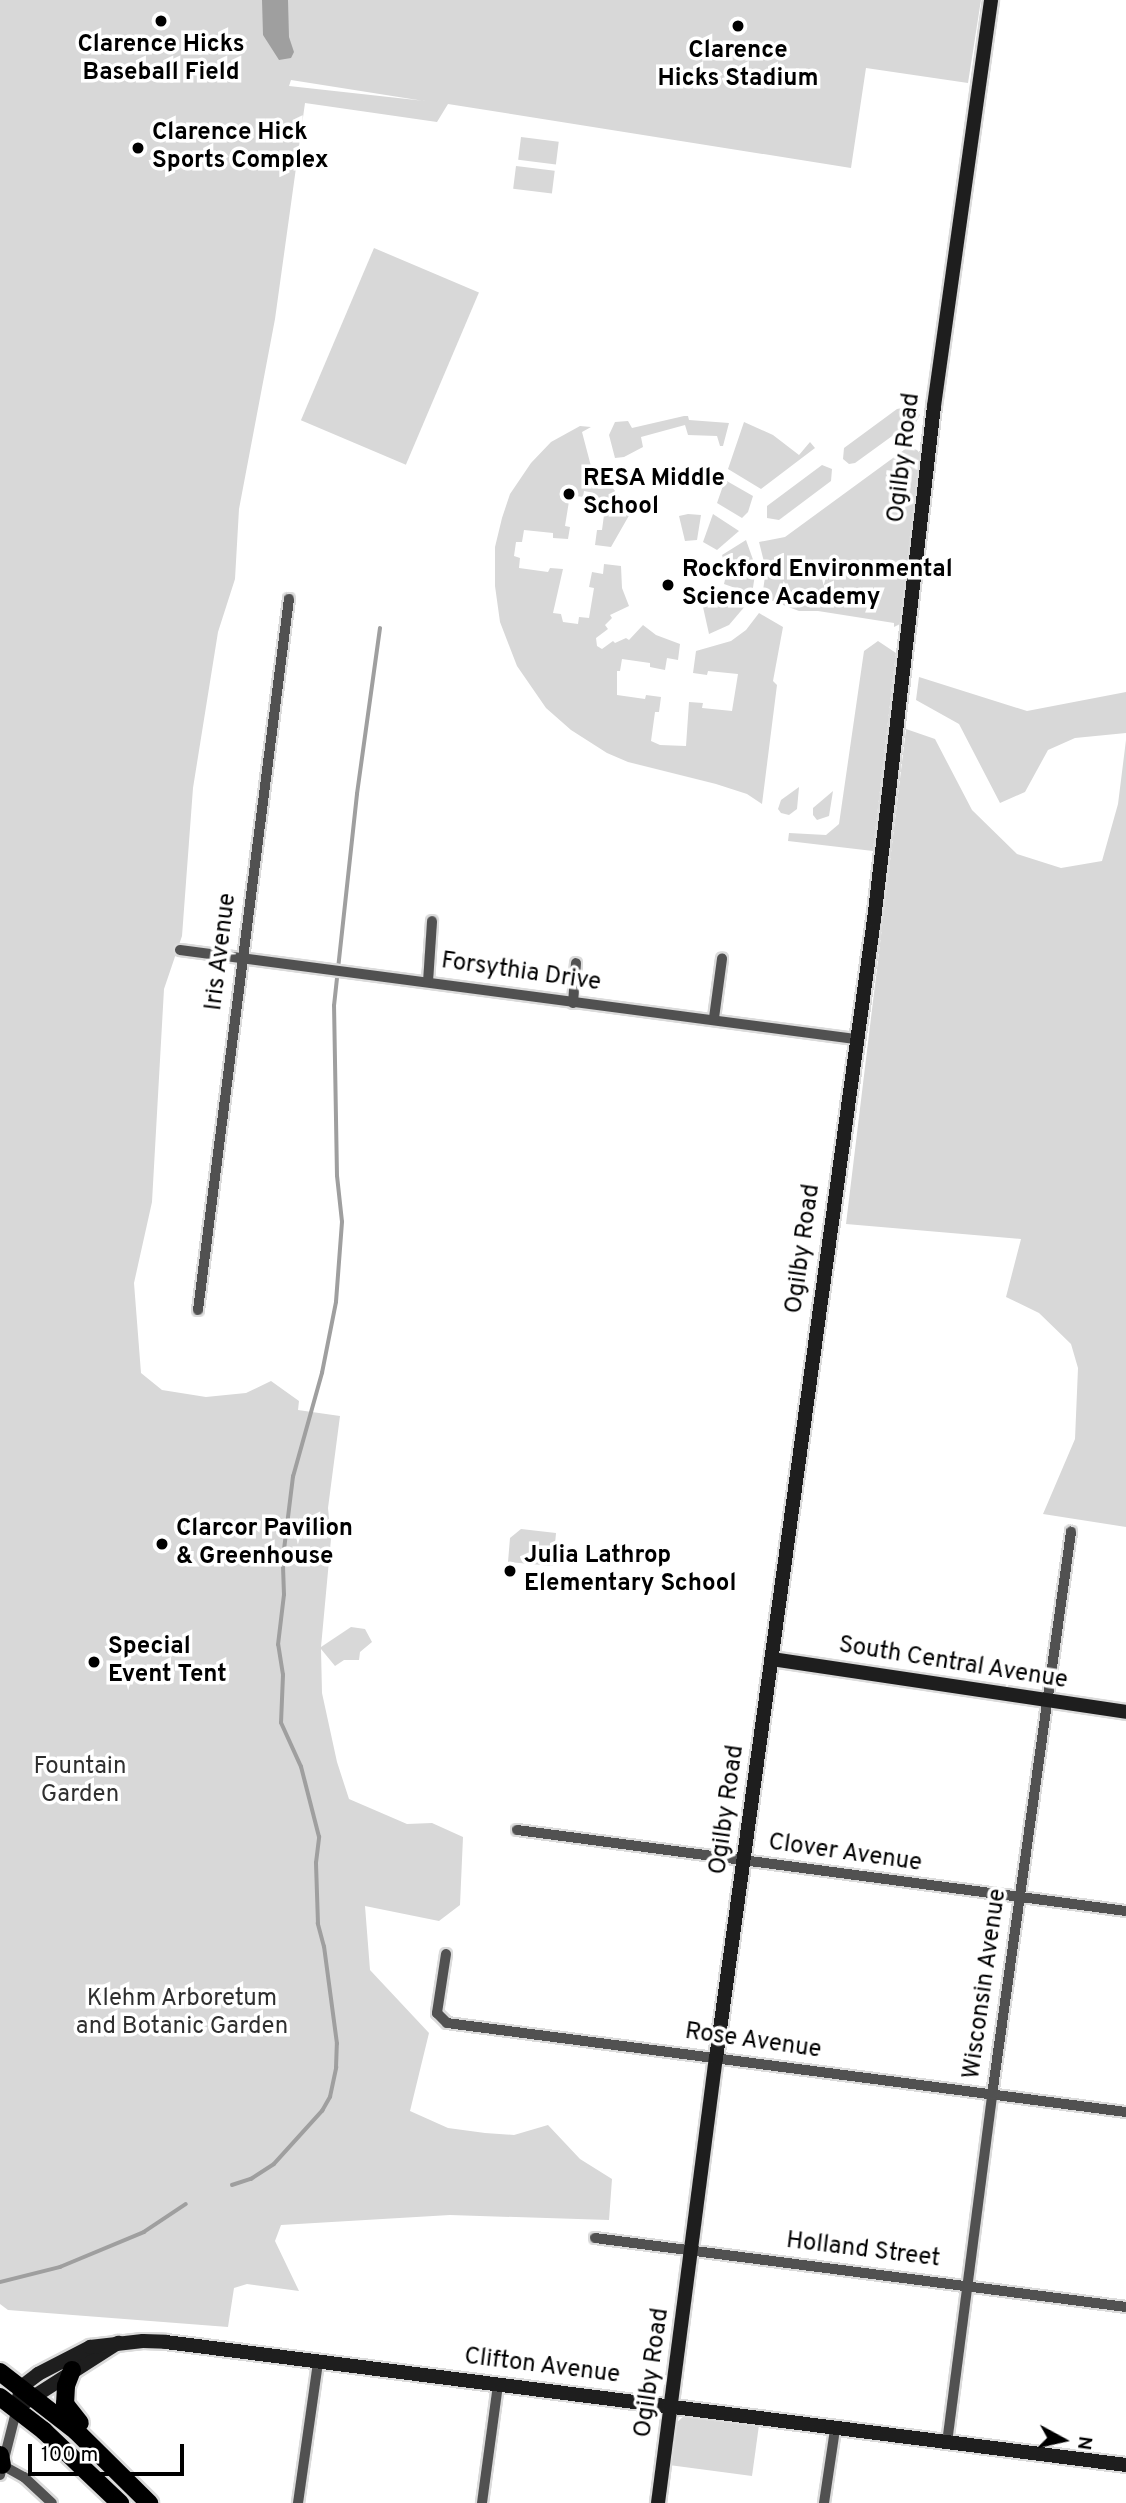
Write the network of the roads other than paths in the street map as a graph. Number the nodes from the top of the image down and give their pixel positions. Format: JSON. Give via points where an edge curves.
{"nodes":[{"id":1,"x":991,"y":0,"type":"edge"},
{"id":2,"x":289,"y":599,"type":"dead end"},
{"id":3,"x":432,"y":921,"type":"dead end"},
{"id":4,"x":180,"y":950,"type":"dead end"},
{"id":5,"x":242,"y":959,"type":"junction"},
{"id":6,"x":722,"y":959,"type":"dead end"},
{"id":7,"x":576,"y":963,"type":"dead end"},
{"id":8,"x":428,"y":982,"type":"junction"},
{"id":9,"x":573,"y":1003,"type":"junction"},
{"id":10,"x":714,"y":1018,"type":"junction"},
{"id":11,"x":855,"y":1040,"type":"junction"},
{"id":12,"x":198,"y":1310,"type":"dead end"},
{"id":13,"x":1071,"y":1532,"type":"dead end"},
{"id":14,"x":772,"y":1659,"type":"junction"},
{"id":15,"x":1047,"y":1702,"type":"junction"},
{"id":16,"x":1126,"y":1712,"type":"edge"},
{"id":17,"x":517,"y":1830,"type":"dead end"},
{"id":18,"x":744,"y":1861,"type":"junction"},
{"id":19,"x":1020,"y":1899,"type":"junction"},
{"id":20,"x":1126,"y":1911,"type":"edge"},
{"id":21,"x":446,"y":1954,"type":"dead end"},
{"id":22,"x":716,"y":2058,"type":"junction"},
{"id":23,"x":992,"y":2095,"type":"junction"},
{"id":24,"x":1126,"y":2112,"type":"edge"},
{"id":25,"x":595,"y":2238,"type":"dead end"},
{"id":26,"x":692,"y":2250,"type":"junction"},
{"id":27,"x":969,"y":2286,"type":"junction"},
{"id":28,"x":1126,"y":2307,"type":"edge"},
{"id":29,"x":118,"y":2343,"type":"junction"},
{"id":30,"x":318,"y":2362,"type":"junction"},
{"id":31,"x":72,"y":2370,"type":"junction"},
{"id":32,"x":0,"y":2372,"type":"edge"},
{"id":33,"x":498,"y":2385,"type":"junction"},
{"id":34,"x":27,"y":2392,"type":"junction"},
{"id":35,"x":0,"y":2397,"type":"edge"},
{"id":36,"x":671,"y":2407,"type":"junction"},
{"id":37,"x":17,"y":2408,"type":"junction"},
{"id":38,"x":835,"y":2429,"type":"junction"},
{"id":39,"x":947,"y":2443,"type":"junction"},
{"id":40,"x":1,"y":2465,"type":"edge"},
{"id":41,"x":1126,"y":2465,"type":"edge"},
{"id":42,"x":123,"y":2477,"type":"junction"},
{"id":43,"x":52,"y":2503,"type":"edge"},
{"id":44,"x":120,"y":2503,"type":"edge"},
{"id":45,"x":149,"y":2503,"type":"edge"},
{"id":46,"x":298,"y":2503,"type":"edge"},
{"id":47,"x":482,"y":2503,"type":"edge"},
{"id":48,"x":658,"y":2503,"type":"edge"},
{"id":49,"x":824,"y":2503,"type":"edge"}],
"edges":[{"from":1,"to":11,"type":"street","name":"Ogilby Road","via":[[934,407],[874,920]]},
{"from":2,"to":5,"type":"street","name":"Iris Avenue"},
{"from":3,"to":8,"type":"street"},
{"from":4,"to":5,"type":"street","name":"Forsythia Drive"},
{"from":5,"to":8,"type":"street","name":"Forsythia Drive"},
{"from":5,"to":12,"type":"street","name":"Iris Avenue"},
{"from":6,"to":10,"type":"street"},
{"from":7,"to":9,"type":"street"},
{"from":8,"to":9,"type":"street","name":"Forsythia Drive"},
{"from":9,"to":10,"type":"street","name":"Forsythia Drive"},
{"from":10,"to":11,"type":"street","name":"Forsythia Drive"},
{"from":11,"to":14,"type":"street","name":"Ogilby Road"},
{"from":13,"to":15,"type":"street","name":"Wisconsin Avenue"},
{"from":14,"to":15,"type":"street","name":"South Central Avenue"},
{"from":14,"to":18,"type":"street","name":"Ogilby Road"},
{"from":15,"to":16,"type":"street","name":"South Central Avenue"},
{"from":15,"to":19,"type":"street","name":"Wisconsin Avenue"},
{"from":17,"to":18,"type":"street","name":"Clover Avenue"},
{"from":18,"to":19,"type":"street","name":"Clover Avenue"},
{"from":18,"to":22,"type":"street","name":"Ogilby Road"},
{"from":19,"to":20,"type":"street","name":"Clover Avenue"},
{"from":19,"to":23,"type":"street","name":"Wisconsin Avenue"},
{"from":21,"to":22,"type":"street","name":"Rose Avenue","via":[[437,2013],[447,2023]]},
{"from":22,"to":23,"type":"street","name":"Rose Avenue"},
{"from":22,"to":26,"type":"street","name":"Ogilby Road"},
{"from":23,"to":24,"type":"street","name":"Rose Avenue"},
{"from":23,"to":27,"type":"street","name":"Wisconsin Avenue"},
{"from":25,"to":26,"type":"street","name":"Holland Street"},
{"from":26,"to":27,"type":"street","name":"Holland Street"},
{"from":26,"to":36,"type":"street","name":"Ogilby Road"},
{"from":27,"to":28,"type":"street","name":"Holland Street"},
{"from":27,"to":39,"type":"street","name":"Wisconsin Avenue"},
{"from":29,"to":30,"type":"street","name":"Clifton Avenue","via":[[166,2342]]},
{"from":29,"to":31,"type":"street","name":"Clifton Avenue"},
{"from":29,"to":34,"type":"street","name":"Clifton Avenue","via":[[78,2352]]},
{"from":30,"to":33,"type":"street","name":"Clifton Avenue"},
{"from":30,"to":46,"type":"street"},
{"from":31,"to":34,"type":"street","name":"Clifton Avenue"},
{"from":31,"to":42,"type":"main road","via":[[64,2395],[68,2411],[103,2444]]},
{"from":32,"to":34,"type":"main road"},
{"from":33,"to":36,"type":"street","name":"Clifton Avenue"},
{"from":33,"to":47,"type":"street"},
{"from":34,"to":37,"type":"street","name":"Clifton Avenue"},
{"from":34,"to":42,"type":"main road"},
{"from":35,"to":37,"type":"main road"},
{"from":36,"to":38,"type":"street","name":"Clifton Avenue"},
{"from":36,"to":48,"type":"street","name":"Ogilby Road"},
{"from":37,"to":40,"type":"street"},
{"from":37,"to":44,"type":"main road"},
{"from":38,"to":39,"type":"street","name":"Clifton Avenue"},
{"from":38,"to":49,"type":"street"},
{"from":39,"to":41,"type":"street","name":"Clifton Avenue"},
{"from":40,"to":43,"type":"street","via":[[24,2477]]},
{"from":42,"to":45,"type":"main road"}]}
